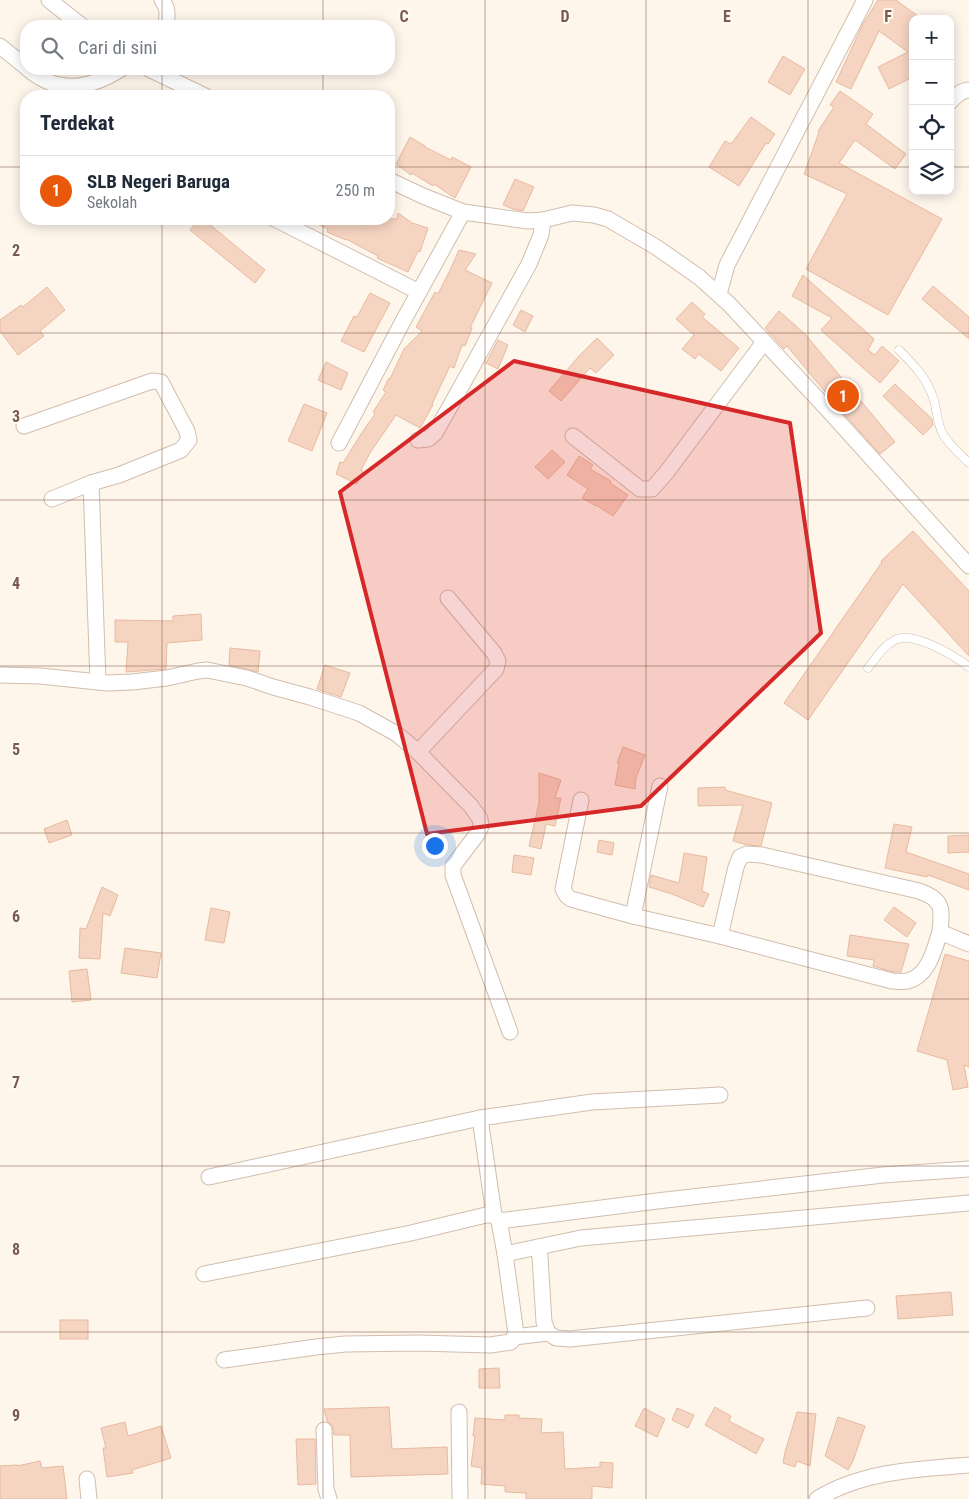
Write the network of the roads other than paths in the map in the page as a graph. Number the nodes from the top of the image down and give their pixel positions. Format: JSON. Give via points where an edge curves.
{"nodes":[{"id":1,"x":49,"y":0,"type":"edge"},
{"id":2,"x":162,"y":0,"type":"edge"},
{"id":3,"x":865,"y":0,"type":"edge"},
{"id":4,"x":74,"y":20,"type":"edge"},
{"id":5,"x":167,"y":20,"type":"edge"},
{"id":6,"x":0,"y":46,"type":"edge"},
{"id":7,"x":20,"y":62,"type":"edge"},
{"id":8,"x":38,"y":75,"type":"edge"},
{"id":9,"x":111,"y":75,"type":"edge"},
{"id":10,"x":165,"y":75,"type":"edge"},
{"id":11,"x":193,"y":90,"type":"edge"},
{"id":12,"x":969,"y":90,"type":"edge"},
{"id":13,"x":954,"y":97,"type":"edge"},
{"id":14,"x":395,"y":183,"type":"edge"},
{"id":15,"x":463,"y":212,"type":"junction"},
{"id":16,"x":544,"y":220,"type":"junction"},
{"id":17,"x":287,"y":225,"type":"edge"},
{"id":18,"x":419,"y":292,"type":"junction"},
{"id":19,"x":719,"y":294,"type":"junction"},
{"id":20,"x":764,"y":342,"type":"junction"},
{"id":21,"x":899,"y":350,"type":"dead end"},
{"id":22,"x":24,"y":426,"type":"dead end"},
{"id":23,"x":573,"y":436,"type":"dead end"},
{"id":24,"x":418,"y":440,"type":"dead end"},
{"id":25,"x":339,"y":443,"type":"dead end"},
{"id":26,"x":969,"y":462,"type":"edge"},
{"id":27,"x":91,"y":483,"type":"junction"},
{"id":28,"x":52,"y":499,"type":"dead end"},
{"id":29,"x":969,"y":566,"type":"edge"},
{"id":30,"x":448,"y":598,"type":"dead end"},
{"id":31,"x":969,"y":667,"type":"edge"},
{"id":32,"x":868,"y":668,"type":"dead end"},
{"id":33,"x":0,"y":675,"type":"edge"},
{"id":34,"x":98,"y":682,"type":"junction"},
{"id":35,"x":418,"y":752,"type":"junction"},
{"id":36,"x":660,"y":786,"type":"dead end"},
{"id":37,"x":581,"y":800,"type":"dead end"},
{"id":38,"x":633,"y":916,"type":"junction"},
{"id":39,"x":940,"y":932,"type":"junction"},
{"id":40,"x":720,"y":936,"type":"junction"},
{"id":41,"x":969,"y":944,"type":"edge"},
{"id":42,"x":510,"y":1032,"type":"dead end"},
{"id":43,"x":720,"y":1095,"type":"dead end"},
{"id":44,"x":480,"y":1118,"type":"junction"},
{"id":45,"x":969,"y":1169,"type":"edge"},
{"id":46,"x":208,"y":1177,"type":"dead end"},
{"id":47,"x":969,"y":1203,"type":"edge"},
{"id":48,"x":497,"y":1218,"type":"junction"},
{"id":49,"x":538,"y":1247,"type":"junction"},
{"id":50,"x":505,"y":1254,"type":"junction"},
{"id":51,"x":204,"y":1274,"type":"dead end"},
{"id":52,"x":867,"y":1308,"type":"dead end"},
{"id":53,"x":548,"y":1333,"type":"junction"},
{"id":54,"x":514,"y":1337,"type":"junction"},
{"id":55,"x":224,"y":1360,"type":"dead end"},
{"id":56,"x":459,"y":1412,"type":"dead end"},
{"id":57,"x":324,"y":1430,"type":"dead end"},
{"id":58,"x":969,"y":1465,"type":"edge"},
{"id":59,"x":87,"y":1479,"type":"dead end"},
{"id":60,"x":89,"y":1499,"type":"edge"},
{"id":61,"x":329,"y":1499,"type":"edge"},
{"id":62,"x":460,"y":1499,"type":"edge"},
{"id":63,"x":817,"y":1499,"type":"edge"}],
"edges":[{"from":1,"to":4,"type":"street"},
{"from":2,"to":5,"type":"street","via":[[168,13]]},
{"from":3,"to":19,"type":"street","via":[[727,265]]},
{"from":6,"to":7,"type":"street"},
{"from":8,"to":9,"type":"street","via":[[53,84],[67,86],[87,85]]},
{"from":10,"to":11,"type":"street"},
{"from":12,"to":13,"type":"street"},
{"from":14,"to":15,"type":"street"},
{"from":15,"to":16,"type":"street","via":[[528,221]]},
{"from":15,"to":18,"type":"street"},
{"from":16,"to":19,"type":"street","via":[[572,213],[608,219],[656,246]]},
{"from":16,"to":24,"type":"street","via":[[529,264],[435,433],[428,439]]},
{"from":17,"to":18,"type":"street"},
{"from":18,"to":25,"type":"street"},
{"from":19,"to":20,"type":"street"},
{"from":20,"to":23,"type":"street","via":[[652,489],[640,489]]},
{"from":20,"to":29,"type":"street"},
{"from":21,"to":26,"type":"lane","via":[[926,381],[942,433]]},
{"from":22,"to":27,"type":"street","via":[[152,381],[161,382],[187,430],[189,440],[181,450]]},
{"from":27,"to":28,"type":"street"},
{"from":27,"to":34,"type":"street"},
{"from":30,"to":35,"type":"street","via":[[498,661],[496,669]]},
{"from":31,"to":32,"type":"lane","via":[[918,639],[896,638],[882,649]]},
{"from":33,"to":34,"type":"street"},
{"from":34,"to":35,"type":"street","via":[[132,682],[198,671],[221,672],[359,713],[397,734]]},
{"from":35,"to":42,"type":"street","via":[[480,819],[478,833],[453,866],[453,875]]},
{"from":36,"to":38,"type":"street"},
{"from":37,"to":38,"type":"street","via":[[564,892],[571,899]]},
{"from":38,"to":40,"type":"street"},
{"from":39,"to":40,"type":"street","via":[[926,968],[907,981],[892,980]]},
{"from":39,"to":40,"type":"street","via":[[942,912],[937,900],[930,895],[747,854],[740,858],[736,867]]},
{"from":39,"to":41,"type":"street"},
{"from":43,"to":44,"type":"street","via":[[592,1102]]},
{"from":44,"to":46,"type":"street"},
{"from":44,"to":48,"type":"street"},
{"from":45,"to":48,"type":"street","via":[[884,1175]]},
{"from":47,"to":49,"type":"street","via":[[581,1238]]},
{"from":48,"to":50,"type":"street"},
{"from":48,"to":51,"type":"street","via":[[486,1215]]},
{"from":49,"to":50,"type":"street"},
{"from":49,"to":53,"type":"street","via":[[544,1322]]},
{"from":50,"to":54,"type":"street"},
{"from":52,"to":53,"type":"street","via":[[570,1339],[556,1338]]},
{"from":53,"to":54,"type":"street"},
{"from":54,"to":55,"type":"street","via":[[511,1342],[490,1344],[326,1346]]},
{"from":56,"to":62,"type":"street"},
{"from":57,"to":61,"type":"street"},
{"from":58,"to":63,"type":"street","via":[[851,1482]]},
{"from":59,"to":60,"type":"street"}]}
